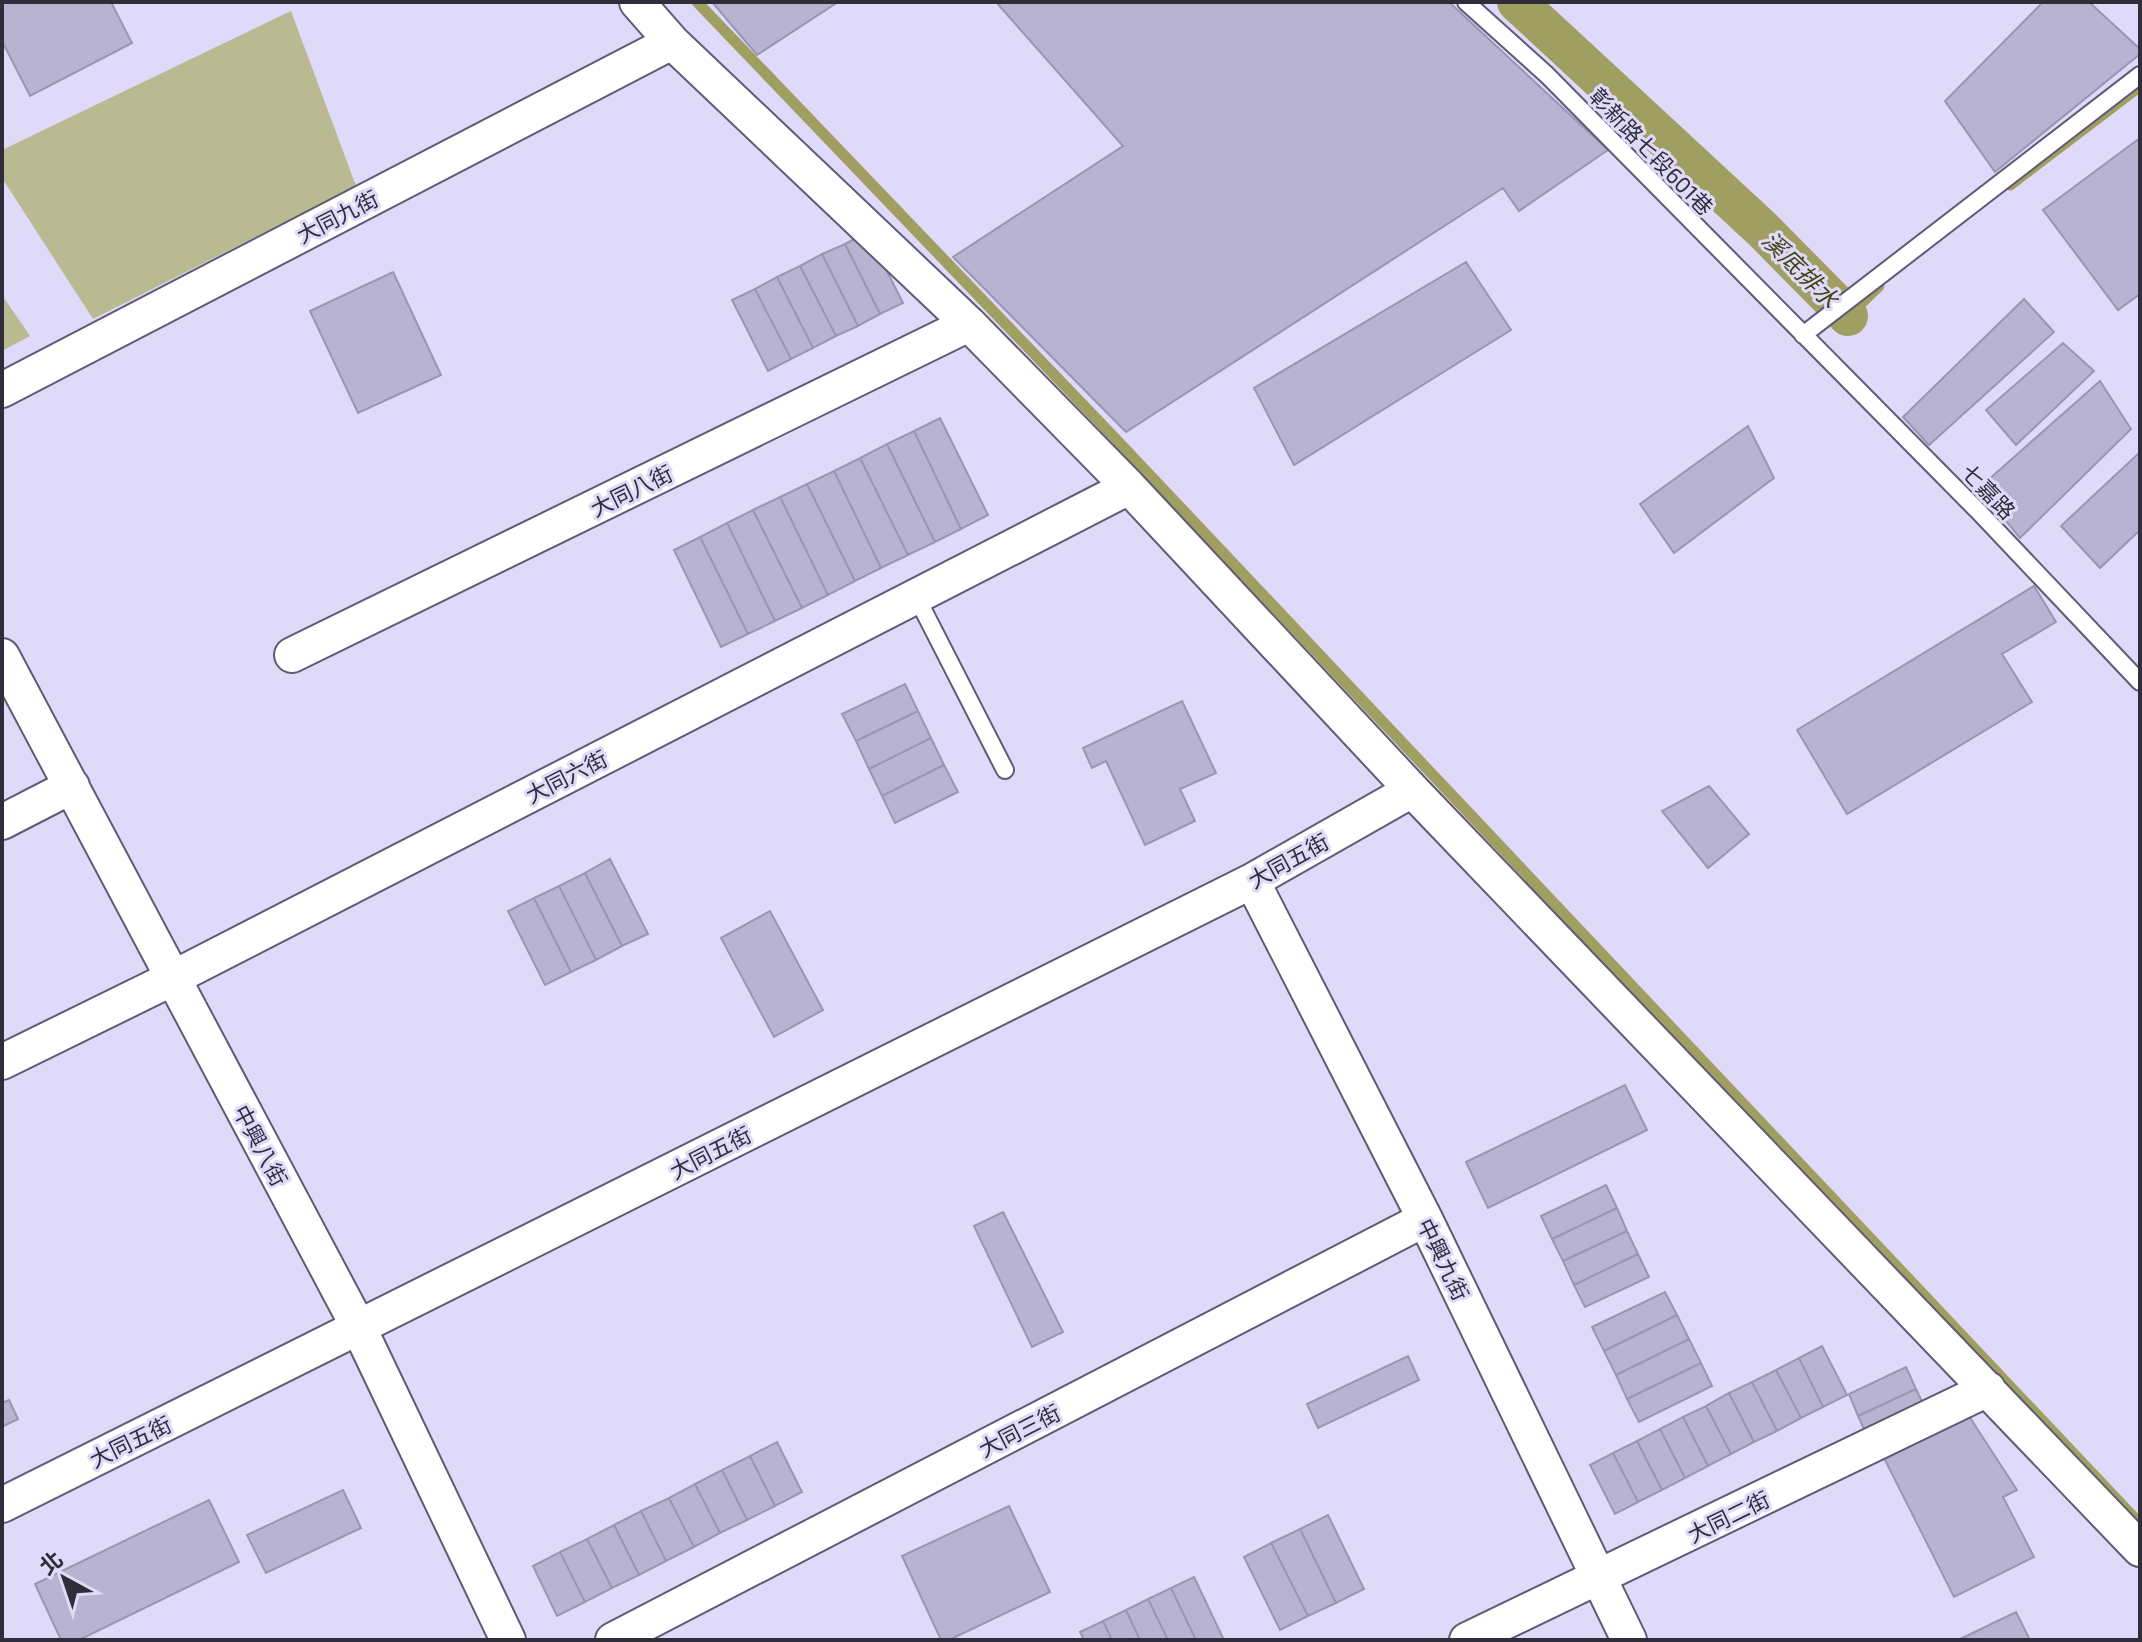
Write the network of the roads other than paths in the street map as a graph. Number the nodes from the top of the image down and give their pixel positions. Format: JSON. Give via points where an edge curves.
{"nodes":[{"id":1,"x":637,"y":2,"type":"edge"},
{"id":2,"x":1466,"y":2,"type":"edge"},
{"id":3,"x":672,"y":42,"type":"junction"},
{"id":4,"x":2140,"y":75,"type":"edge"},
{"id":5,"x":969,"y":324,"type":"junction"},
{"id":6,"x":1803,"y":335,"type":"junction"},
{"id":7,"x":2,"y":390,"type":"edge"},
{"id":8,"x":1129,"y":487,"type":"junction"},
{"id":9,"x":916,"y":596,"type":"junction"},
{"id":10,"x":292,"y":655,"type":"dead end"},
{"id":11,"x":2,"y":656,"type":"edge"},
{"id":12,"x":2140,"y":682,"type":"edge"},
{"id":13,"x":1005,"y":770,"type":"dead end"},
{"id":14,"x":72,"y":786,"type":"junction"},
{"id":15,"x":1412,"y":790,"type":"junction"},
{"id":16,"x":2,"y":822,"type":"edge"},
{"id":17,"x":1252,"y":881,"type":"junction"},
{"id":18,"x":171,"y":979,"type":"junction"},
{"id":19,"x":2,"y":1062,"type":"edge"},
{"id":20,"x":1425,"y":1219,"type":"junction"},
{"id":21,"x":359,"y":1328,"type":"junction"},
{"id":22,"x":1988,"y":1389,"type":"junction"},
{"id":23,"x":2,"y":1505,"type":"edge"},
{"id":24,"x":2140,"y":1549,"type":"edge"},
{"id":25,"x":1598,"y":1579,"type":"junction"},
{"id":26,"x":508,"y":1640,"type":"edge"},
{"id":27,"x":613,"y":1640,"type":"edge"},
{"id":28,"x":1467,"y":1640,"type":"edge"},
{"id":29,"x":1629,"y":1640,"type":"edge"}],
"edges":[{"from":1,"to":3,"type":"street"},
{"from":2,"to":6,"type":"lane","name":"彰新路七段601巷","via":[[1547,75]]},
{"from":3,"to":5,"type":"street"},
{"from":3,"to":7,"type":"street","name":"大同九街"},
{"from":4,"to":6,"type":"lane"},
{"from":5,"to":8,"type":"street"},
{"from":5,"to":10,"type":"street","name":"大同八街"},
{"from":6,"to":12,"type":"lane","name":"七嘉路"},
{"from":8,"to":9,"type":"street","name":"大同六街"},
{"from":8,"to":15,"type":"street"},
{"from":9,"to":13,"type":"lane"},
{"from":9,"to":18,"type":"street","name":"大同六街"},
{"from":11,"to":14,"type":"street","name":"中興八街"},
{"from":14,"to":16,"type":"street"},
{"from":14,"to":18,"type":"street","name":"中興八街"},
{"from":15,"to":17,"type":"street","name":"大同五街"},
{"from":15,"to":22,"type":"street"},
{"from":17,"to":20,"type":"street","name":"中興九街"},
{"from":17,"to":21,"type":"street","name":"大同五街"},
{"from":18,"to":19,"type":"street","name":"大同六街"},
{"from":18,"to":21,"type":"street","name":"中興八街"},
{"from":20,"to":25,"type":"street","name":"中興九街"},
{"from":20,"to":27,"type":"street","name":"大同三街"},
{"from":21,"to":23,"type":"street","name":"大同五街"},
{"from":21,"to":26,"type":"street","name":"中興八街"},
{"from":22,"to":24,"type":"street"},
{"from":22,"to":25,"type":"street","name":"大同二街"},
{"from":25,"to":28,"type":"street","name":"大同二街"},
{"from":25,"to":29,"type":"street","name":"中興九街"}]}
